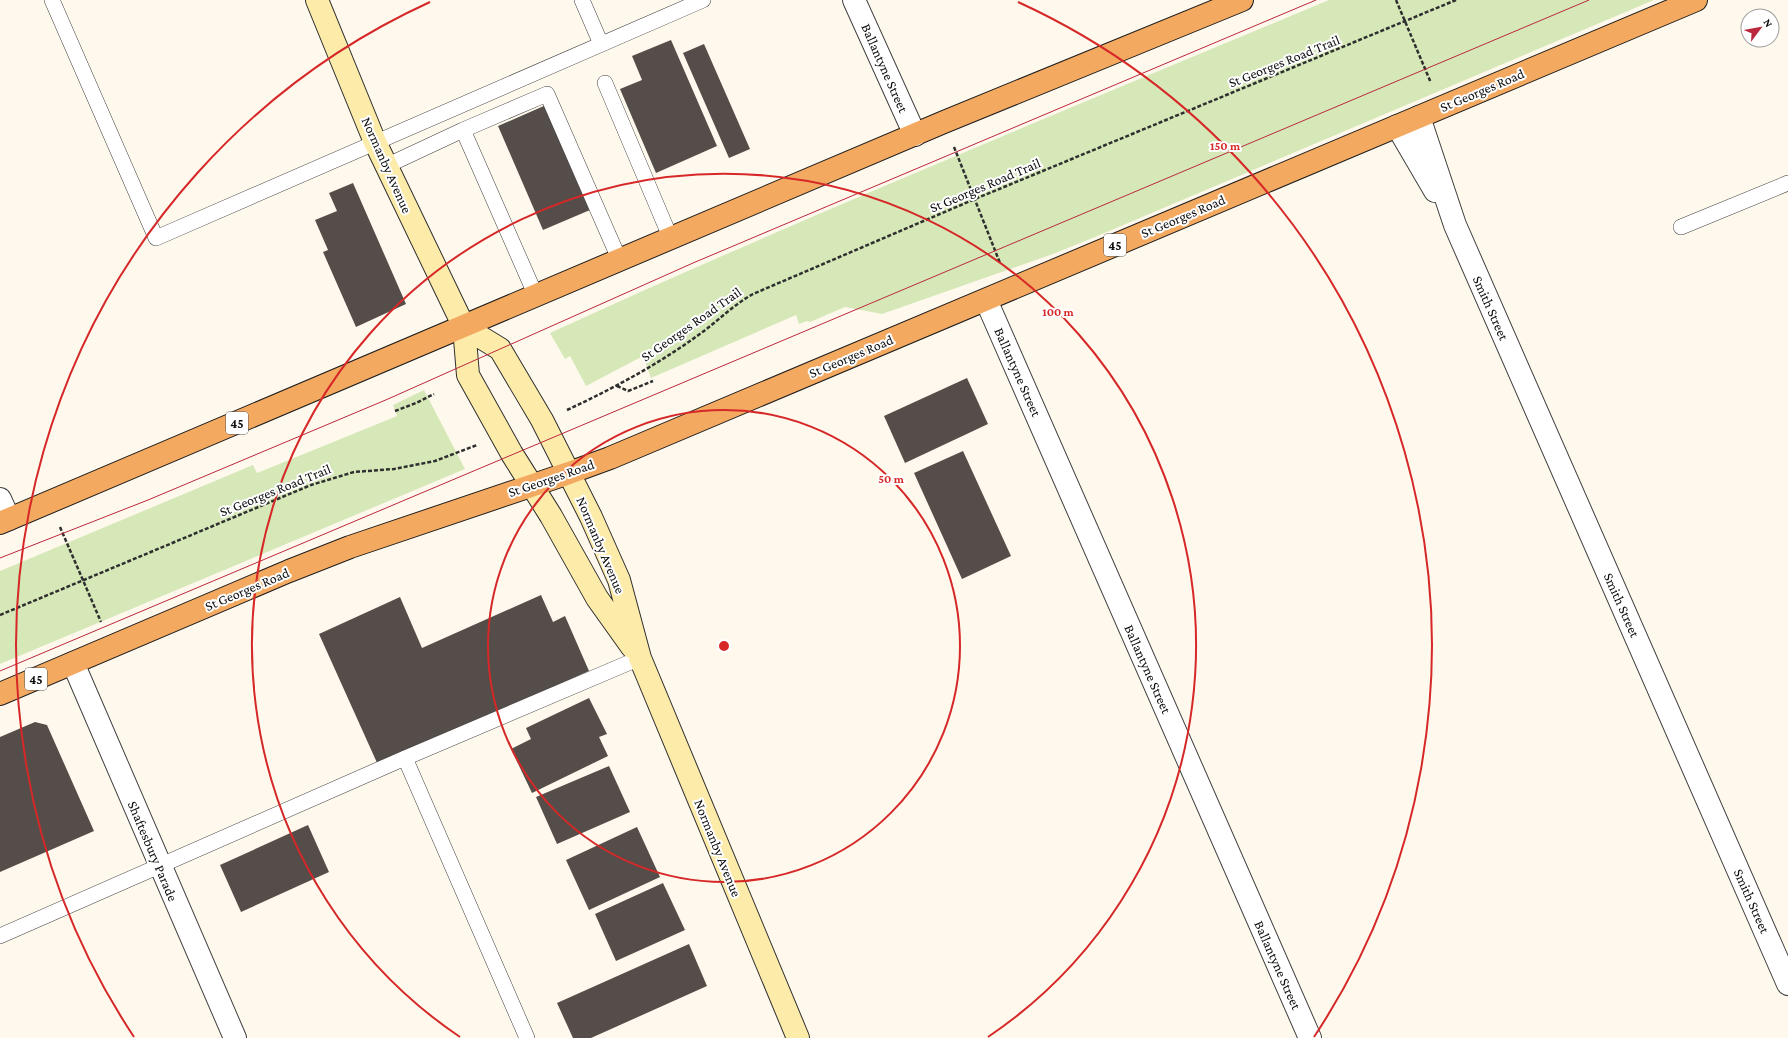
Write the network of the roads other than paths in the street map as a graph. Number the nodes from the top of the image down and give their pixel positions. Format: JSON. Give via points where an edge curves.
{"nodes":[{"id":1,"x":52,"y":0,"type":"edge"},
{"id":2,"x":317,"y":0,"type":"edge"},
{"id":3,"x":582,"y":0,"type":"edge"},
{"id":4,"x":703,"y":0,"type":"edge"},
{"id":5,"x":854,"y":0,"type":"edge"},
{"id":6,"x":1242,"y":0,"type":"edge"},
{"id":7,"x":1696,"y":0,"type":"edge"},
{"id":8,"x":601,"y":44,"type":"junction"},
{"id":9,"x":605,"y":83,"type":"dead end"},
{"id":10,"x":1419,"y":117,"type":"junction"},
{"id":11,"x":1397,"y":126,"type":"junction"},
{"id":12,"x":463,"y":130,"type":"junction"},
{"id":13,"x":915,"y":135,"type":"junction"},
{"id":14,"x":375,"y":142,"type":"junction"},
{"id":15,"x":386,"y":166,"type":"junction"},
{"id":16,"x":1788,"y":183,"type":"edge"},
{"id":17,"x":1455,"y":225,"type":"junction"},
{"id":18,"x":1681,"y":227,"type":"dead end"},
{"id":19,"x":671,"y":239,"type":"junction"},
{"id":20,"x":620,"y":261,"type":"junction"},
{"id":21,"x":536,"y":296,"type":"junction"},
{"id":22,"x":986,"y":300,"type":"junction"},
{"id":23,"x":464,"y":327,"type":"junction"},
{"id":24,"x":569,"y":473,"type":"junction"},
{"id":25,"x":532,"y":486,"type":"junction"},
{"id":26,"x":0,"y":499,"type":"edge"},
{"id":27,"x":4,"y":521,"type":"edge"},
{"id":28,"x":640,"y":658,"type":"junction"},
{"id":29,"x":72,"y":663,"type":"junction"},
{"id":30,"x":0,"y":694,"type":"edge"},
{"id":31,"x":405,"y":758,"type":"junction"},
{"id":32,"x":159,"y":866,"type":"junction"},
{"id":33,"x":0,"y":936,"type":"edge"},
{"id":34,"x":1788,"y":984,"type":"edge"},
{"id":35,"x":235,"y":1038,"type":"edge"},
{"id":36,"x":527,"y":1038,"type":"edge"},
{"id":37,"x":798,"y":1038,"type":"edge"},
{"id":38,"x":1310,"y":1038,"type":"edge"}],
"edges":[{"from":1,"to":14,"type":"lane","via":[[156,238]]},
{"from":2,"to":14,"type":"main road","name":"Normanby Avenue"},
{"from":3,"to":8,"type":"lane"},
{"from":4,"to":8,"type":"lane"},
{"from":5,"to":13,"type":"street","name":"Ballantyne Street"},
{"from":6,"to":13,"type":"highway","number":"45"},
{"from":7,"to":10,"type":"highway","name":"St Georges Road","number":"45"},
{"from":8,"to":14,"type":"lane"},
{"from":9,"to":19,"type":"lane"},
{"from":10,"to":11,"type":"highway","name":"St Georges Road","number":"45"},
{"from":10,"to":17,"type":"street","name":"Smith Street"},
{"from":11,"to":17,"type":"street","name":"Smith Street"},
{"from":11,"to":22,"type":"highway","name":"St Georges Road","number":"45"},
{"from":12,"to":15,"type":"lane"},
{"from":12,"to":20,"type":"lane","via":[[547,94]]},
{"from":12,"to":21,"type":"lane"},
{"from":13,"to":19,"type":"highway","number":"45"},
{"from":14,"to":15,"type":"main road","name":"Normanby Avenue"},
{"from":15,"to":23,"type":"main road","name":"Normanby Avenue"},
{"from":16,"to":18,"type":"lane"},
{"from":17,"to":34,"type":"street","name":"Smith Street"},
{"from":19,"to":20,"type":"highway","number":"45"},
{"from":20,"to":21,"type":"highway","number":"45"},
{"from":21,"to":23,"type":"highway","number":"45"},
{"from":22,"to":24,"type":"highway","name":"St Georges Road","number":"45"},
{"from":22,"to":38,"type":"street","name":"Ballantyne Street"},
{"from":23,"to":24,"type":"main road","name":"Normanby Avenue","via":[[500,349],[542,420]]},
{"from":23,"to":25,"type":"main road","name":"Normanby Avenue","via":[[468,375]]},
{"from":23,"to":27,"type":"highway","number":"45"},
{"from":24,"to":25,"type":"highway","name":"St Georges Road","number":"45"},
{"from":24,"to":28,"type":"main road","name":"Normanby Avenue","via":[[619,580]]},
{"from":25,"to":28,"type":"main road","name":"Normanby Avenue","via":[[597,598]]},
{"from":25,"to":29,"type":"highway","name":"St Georges Road","number":"45","via":[[350,547]]},
{"from":26,"to":27,"type":"street"},
{"from":28,"to":31,"type":"lane"},
{"from":28,"to":37,"type":"main road","name":"Normanby Avenue"},
{"from":29,"to":30,"type":"highway","name":"St Georges Road","number":"45"},
{"from":29,"to":32,"type":"street","name":"Shaftesbury Parade"},
{"from":31,"to":32,"type":"lane"},
{"from":31,"to":36,"type":"lane"},
{"from":32,"to":33,"type":"lane"},
{"from":32,"to":35,"type":"street","name":"Shaftesbury Parade"}]}
